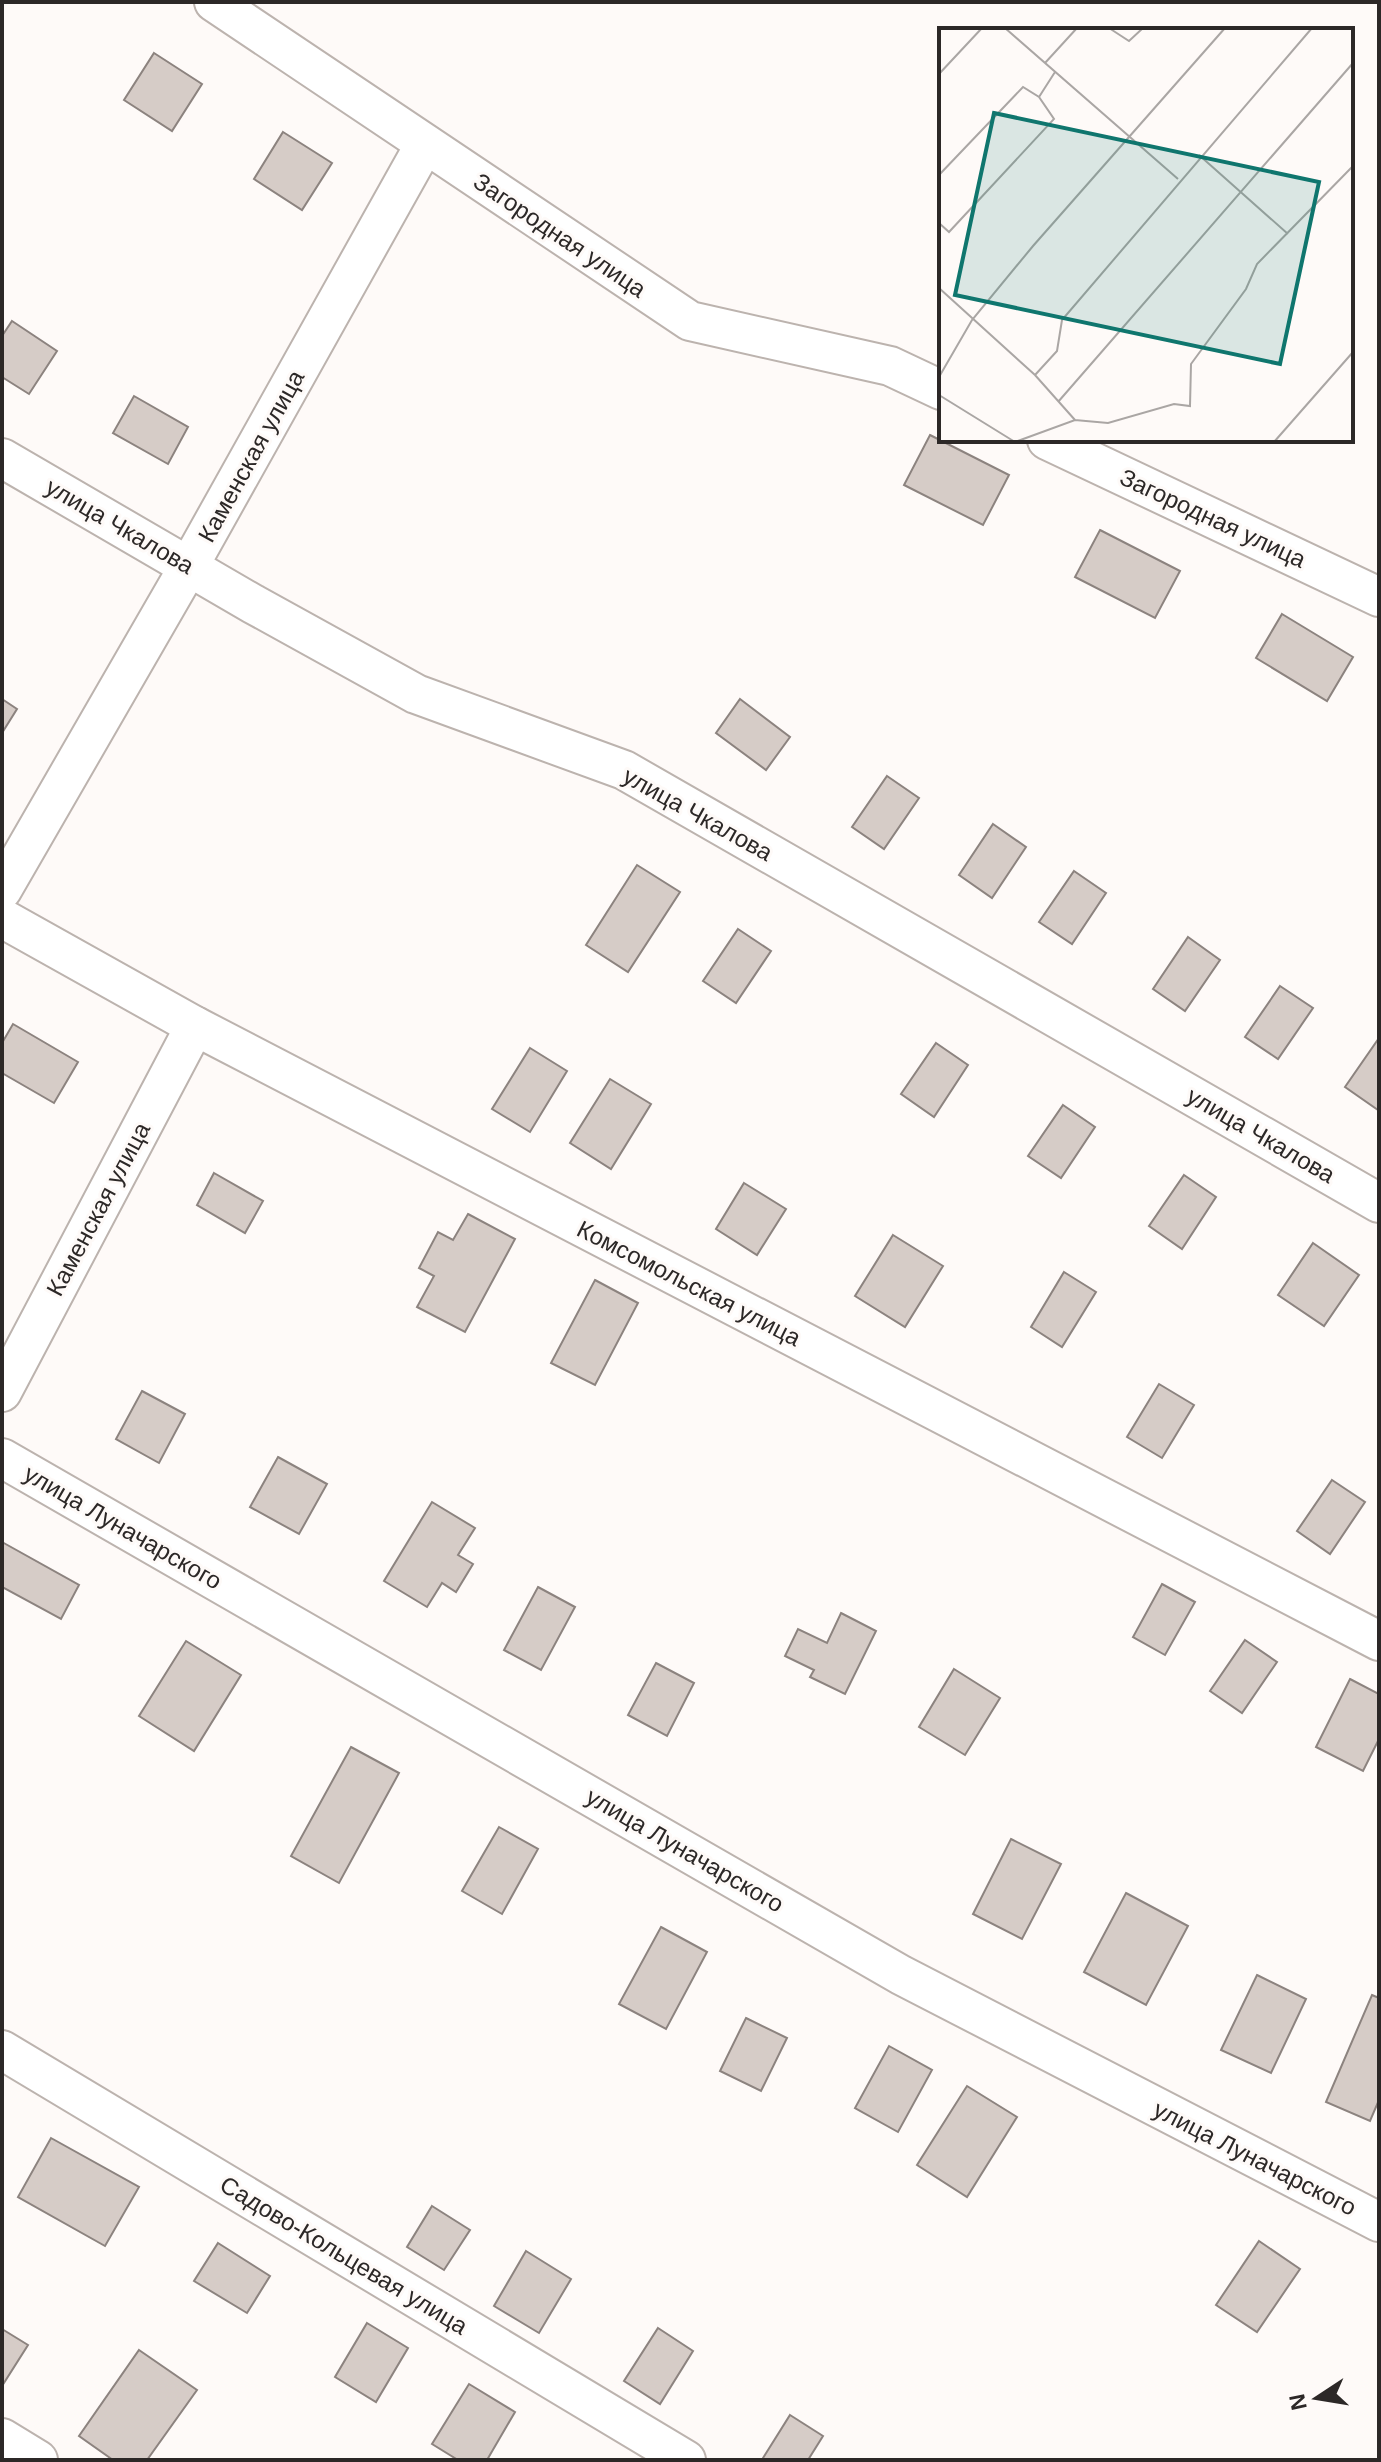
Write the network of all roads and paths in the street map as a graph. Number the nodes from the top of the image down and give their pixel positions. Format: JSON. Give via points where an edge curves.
{"nodes":[{"id":1,"x":214,"y":2,"type":"edge"},
{"id":2,"x":425,"y":144,"type":"junction"},
{"id":3,"x":939,"y":389,"type":"edge"},
{"id":4,"x":1051,"y":442,"type":"edge"},
{"id":5,"x":2,"y":458,"type":"edge"},
{"id":6,"x":189,"y":566,"type":"junction"},
{"id":7,"x":1379,"y":597,"type":"edge"},
{"id":8,"x":2,"y":890,"type":"edge"},
{"id":9,"x":2,"y":918,"type":"edge"},
{"id":10,"x":195,"y":1026,"type":"junction"},
{"id":11,"x":1379,"y":1203,"type":"edge"},
{"id":12,"x":2,"y":1392,"type":"edge"},
{"id":13,"x":2,"y":1458,"type":"edge"},
{"id":14,"x":1379,"y":1641,"type":"edge"},
{"id":15,"x":2,"y":2050,"type":"edge"},
{"id":16,"x":1379,"y":2222,"type":"edge"},
{"id":17,"x":2,"y":2438,"type":"edge"},
{"id":18,"x":38,"y":2460,"type":"edge"},
{"id":19,"x":686,"y":2460,"type":"edge"}],
"edges":[{"from":1,"to":2,"type":"street","name":"Загородная улица"},
{"from":2,"to":3,"type":"street","name":"Загородная улица","via":[[690,321],[890,366]]},
{"from":2,"to":6,"type":"street","name":"Каменская улица"},
{"from":4,"to":7,"type":"street","name":"Загородная улица"},
{"from":5,"to":6,"type":"street","name":"улица Чкалова"},
{"from":6,"to":8,"type":"street","name":"Каменская улица"},
{"from":6,"to":11,"type":"street","name":"улица Чкалова","via":[[416,694],[624,770]]},
{"from":9,"to":10,"type":"street","name":"Комсомольская улица"},
{"from":10,"to":12,"type":"street","name":"Каменская улица"},
{"from":10,"to":14,"type":"street","name":"Комсомольская улица"},
{"from":13,"to":16,"type":"street","name":"улица Луначарского","via":[[901,1975]]},
{"from":15,"to":19,"type":"street","name":"Садово-Кольцевая улица"},
{"from":17,"to":18,"type":"street"}]}
